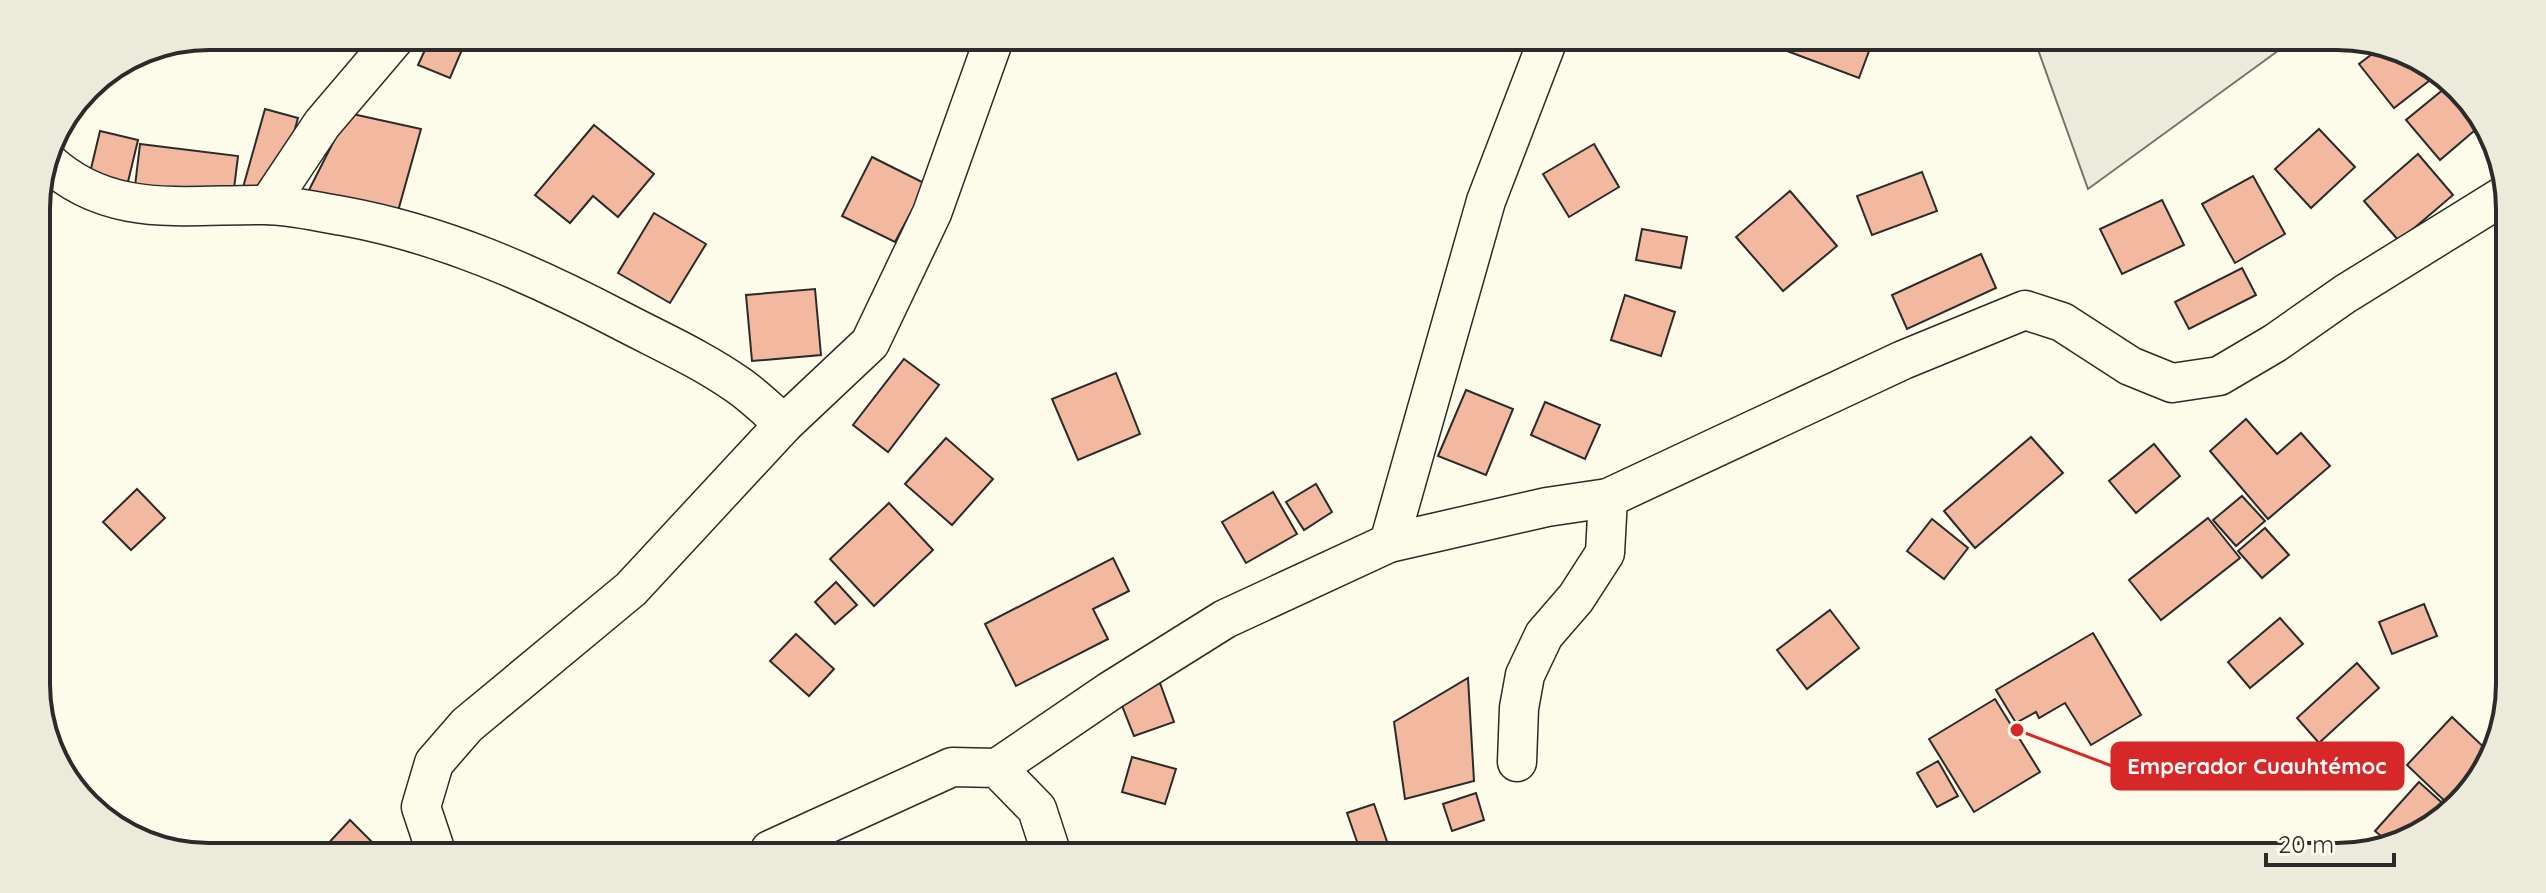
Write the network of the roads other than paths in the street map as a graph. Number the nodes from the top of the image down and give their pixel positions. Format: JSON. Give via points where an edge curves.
{"nodes":[{"id":1,"x":385,"y":50,"type":"edge"},
{"id":2,"x":990,"y":50,"type":"edge"},
{"id":3,"x":1544,"y":50,"type":"edge"},
{"id":4,"x":55,"y":168,"type":"edge"},
{"id":5,"x":2496,"y":201,"type":"edge"},
{"id":6,"x":268,"y":205,"type":"junction"},
{"id":7,"x":784,"y":424,"type":"junction"},
{"id":8,"x":1608,"y":498,"type":"junction"},
{"id":9,"x":1389,"y":543,"type":"junction"},
{"id":10,"x":1517,"y":762,"type":"dead end"},
{"id":11,"x":997,"y":768,"type":"junction"},
{"id":12,"x":433,"y":843,"type":"edge"},
{"id":13,"x":785,"y":843,"type":"edge"},
{"id":14,"x":1048,"y":843,"type":"edge"}],
"edges":[{"from":1,"to":6,"type":"street","via":[[322,124]]},
{"from":2,"to":7,"type":"street","via":[[932,213],[870,343]]},
{"from":3,"to":9,"type":"street","via":[[1486,201]]},
{"from":4,"to":6,"type":"street","via":[[94,194],[173,207]]},
{"from":5,"to":8,"type":"street","via":[[2219,376],[2172,383],[2130,366],[2062,322],[2025,310],[1903,360]]},
{"from":6,"to":7,"type":"street","via":[[344,216],[435,239],[538,277],[725,377]]},
{"from":7,"to":12,"type":"street","via":[[631,589],[467,725],[434,763],[421,807]]},
{"from":8,"to":9,"type":"street"},
{"from":8,"to":10,"type":"street","via":[[1605,553],[1544,635],[1525,675]]},
{"from":9,"to":11,"type":"street","via":[[1225,619]]},
{"from":11,"to":13,"type":"street","via":[[952,767]]},
{"from":11,"to":14,"type":"street","via":[[1037,809]]}]}
